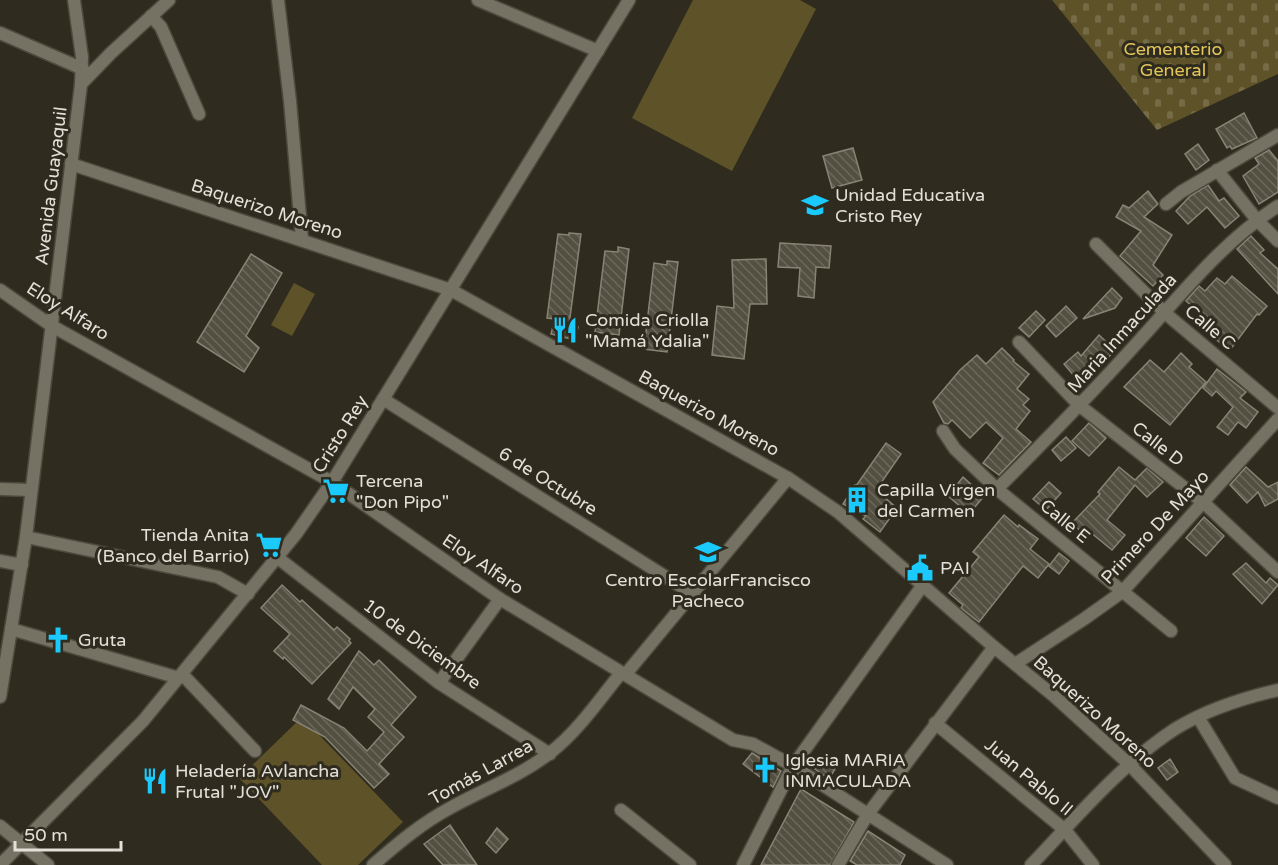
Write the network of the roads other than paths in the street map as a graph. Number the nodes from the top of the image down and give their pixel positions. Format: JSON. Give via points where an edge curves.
{"nodes":[{"id":1,"x":74,"y":0,"type":"edge"},
{"id":2,"x":169,"y":0,"type":"edge"},
{"id":3,"x":278,"y":0,"type":"edge"},
{"id":4,"x":478,"y":0,"type":"edge"},
{"id":5,"x":629,"y":0,"type":"edge"},
{"id":6,"x":152,"y":16,"type":"junction"},
{"id":7,"x":0,"y":33,"type":"edge"},
{"id":8,"x":598,"y":51,"type":"junction"},
{"id":9,"x":83,"y":69,"type":"junction"},
{"id":10,"x":81,"y":84,"type":"junction"},
{"id":11,"x":199,"y":114,"type":"dead end"},
{"id":12,"x":1278,"y":135,"type":"edge"},
{"id":13,"x":71,"y":164,"type":"junction"},
{"id":14,"x":1217,"y":171,"type":"junction"},
{"id":15,"x":1166,"y":204,"type":"dead end"},
{"id":16,"x":1278,"y":206,"type":"edge"},
{"id":17,"x":1257,"y":220,"type":"junction"},
{"id":18,"x":302,"y":240,"type":"junction"},
{"id":19,"x":1278,"y":242,"type":"edge"},
{"id":20,"x":1096,"y":244,"type":"dead end"},
{"id":21,"x":0,"y":290,"type":"edge"},
{"id":22,"x":451,"y":290,"type":"junction"},
{"id":23,"x":1165,"y":313,"type":"junction"},
{"id":24,"x":52,"y":326,"type":"junction"},
{"id":25,"x":1019,"y":342,"type":"dead end"},
{"id":26,"x":383,"y":399,"type":"junction"},
{"id":27,"x":1080,"y":406,"type":"junction"},
{"id":28,"x":1278,"y":408,"type":"edge"},
{"id":29,"x":1278,"y":419,"type":"edge"},
{"id":30,"x":943,"y":431,"type":"dead end"},
{"id":31,"x":788,"y":478,"type":"junction"},
{"id":32,"x":332,"y":482,"type":"junction"},
{"id":33,"x":0,"y":489,"type":"edge"},
{"id":34,"x":997,"y":489,"type":"junction"},
{"id":35,"x":31,"y":490,"type":"junction"},
{"id":36,"x":1204,"y":502,"type":"junction"},
{"id":37,"x":26,"y":537,"type":"junction"},
{"id":38,"x":278,"y":558,"type":"junction"},
{"id":39,"x":0,"y":561,"type":"edge"},
{"id":40,"x":22,"y":565,"type":"junction"},
{"id":41,"x":1278,"y":572,"type":"edge"},
{"id":42,"x":923,"y":585,"type":"junction"},
{"id":43,"x":1122,"y":592,"type":"junction"},
{"id":44,"x":248,"y":594,"type":"junction"},
{"id":45,"x":693,"y":594,"type":"junction"},
{"id":46,"x":500,"y":599,"type":"junction"},
{"id":47,"x":11,"y":626,"type":"junction"},
{"id":48,"x":1171,"y":631,"type":"dead end"},
{"id":49,"x":994,"y":647,"type":"junction"},
{"id":50,"x":1015,"y":664,"type":"junction"},
{"id":51,"x":623,"y":674,"type":"junction"},
{"id":52,"x":181,"y":676,"type":"junction"},
{"id":53,"x":439,"y":683,"type":"junction"},
{"id":54,"x":1278,"y":690,"type":"edge"},
{"id":55,"x":0,"y":697,"type":"edge"},
{"id":56,"x":1198,"y":717,"type":"junction"},
{"id":57,"x":935,"y":723,"type":"junction"},
{"id":58,"x":255,"y":751,"type":"dead end"},
{"id":59,"x":550,"y":754,"type":"junction"},
{"id":60,"x":1129,"y":764,"type":"junction"},
{"id":61,"x":793,"y":766,"type":"junction"},
{"id":62,"x":1278,"y":798,"type":"edge"},
{"id":63,"x":621,"y":810,"type":"dead end"},
{"id":64,"x":868,"y":814,"type":"junction"},
{"id":65,"x":0,"y":826,"type":"edge"},
{"id":66,"x":1065,"y":830,"type":"junction"},
{"id":67,"x":22,"y":843,"type":"junction"},
{"id":68,"x":0,"y":865,"type":"edge"},
{"id":69,"x":48,"y":865,"type":"edge"},
{"id":70,"x":373,"y":865,"type":"edge"},
{"id":71,"x":690,"y":865,"type":"edge"},
{"id":72,"x":743,"y":865,"type":"edge"},
{"id":73,"x":838,"y":865,"type":"edge"},
{"id":74,"x":946,"y":865,"type":"edge"},
{"id":75,"x":1031,"y":865,"type":"edge"},
{"id":76,"x":1093,"y":865,"type":"edge"},
{"id":77,"x":1225,"y":865,"type":"edge"}],
"edges":[{"from":1,"to":9,"type":"street","name":"Avenida Guayaquil"},
{"from":2,"to":6,"type":"street"},
{"from":3,"to":18,"type":"street"},
{"from":4,"to":8,"type":"street"},
{"from":5,"to":8,"type":"street","name":"Cristo Rey"},
{"from":6,"to":10,"type":"street"},
{"from":6,"to":11,"type":"street","via":[[161,27]]},
{"from":7,"to":9,"type":"street"},
{"from":8,"to":22,"type":"street","name":"Cristo Rey"},
{"from":9,"to":10,"type":"street","name":"Avenida Guayaquil"},
{"from":10,"to":13,"type":"street","name":"Avenida Guayaquil"},
{"from":12,"to":14,"type":"street"},
{"from":13,"to":18,"type":"street","name":"Baquerizo Moreno"},
{"from":13,"to":24,"type":"street","name":"Avenida Guayaquil"},
{"from":14,"to":15,"type":"street"},
{"from":14,"to":17,"type":"street"},
{"from":16,"to":17,"type":"street","name":"Maria Inmaculada"},
{"from":17,"to":19,"type":"street"},
{"from":17,"to":23,"type":"street","name":"Maria Inmaculada","via":[[1222,250]]},
{"from":18,"to":22,"type":"street","name":"Baquerizo Moreno"},
{"from":20,"to":23,"type":"street","name":"Calle C"},
{"from":21,"to":24,"type":"street","name":"Eloy Alfaro"},
{"from":22,"to":26,"type":"street","name":"Cristo Rey"},
{"from":22,"to":31,"type":"street","name":"Baquerizo Moreno"},
{"from":23,"to":27,"type":"street","name":"Maria Inmaculada"},
{"from":23,"to":28,"type":"street","name":"Calle C"},
{"from":24,"to":32,"type":"street","name":"Eloy Alfaro"},
{"from":24,"to":35,"type":"street","name":"Avenida Guayaquil"},
{"from":25,"to":27,"type":"street","name":"Calle D"},
{"from":26,"to":32,"type":"street","name":"Cristo Rey"},
{"from":26,"to":45,"type":"street","name":"6 de Octubre"},
{"from":27,"to":34,"type":"street","name":"Maria Inmaculada"},
{"from":27,"to":36,"type":"street","name":"Calle D"},
{"from":29,"to":36,"type":"street","name":"Primero De Mayo"},
{"from":30,"to":34,"type":"street","name":"Calle E","via":[[955,449]]},
{"from":31,"to":42,"type":"street","name":"Baquerizo Moreno","via":[[838,512]]},
{"from":31,"to":45,"type":"street","name":"Tomás Larrea"},
{"from":32,"to":38,"type":"street","name":"Cristo Rey"},
{"from":32,"to":46,"type":"street","name":"Eloy Alfaro"},
{"from":33,"to":35,"type":"street"},
{"from":34,"to":43,"type":"street","name":"Calle E"},
{"from":35,"to":37,"type":"street","name":"Avenida Guayaquil"},
{"from":36,"to":41,"type":"street","name":"Calle D"},
{"from":36,"to":43,"type":"street","name":"Primero De Mayo"},
{"from":37,"to":40,"type":"street","name":"Avenida Guayaquil"},
{"from":37,"to":44,"type":"street","via":[[218,576]]},
{"from":38,"to":44,"type":"street","name":"Cristo Rey"},
{"from":38,"to":53,"type":"street","name":"10 de Diciembre"},
{"from":39,"to":40,"type":"street"},
{"from":40,"to":47,"type":"street","name":"Avenida Guayaquil"},
{"from":42,"to":49,"type":"street","name":"Baquerizo Moreno"},
{"from":42,"to":61,"type":"street"},
{"from":43,"to":48,"type":"street","name":"Calle E"},
{"from":43,"to":50,"type":"street","name":"Primero De Mayo"},
{"from":44,"to":52,"type":"street","name":"Cristo Rey"},
{"from":45,"to":51,"type":"street","name":"Tomás Larrea"},
{"from":46,"to":51,"type":"street","name":"Eloy Alfaro"},
{"from":46,"to":53,"type":"street"},
{"from":47,"to":52,"type":"street"},
{"from":47,"to":55,"type":"street","name":"Avenida Guayaquil"},
{"from":49,"to":50,"type":"street","name":"Baquerizo Moreno"},
{"from":49,"to":57,"type":"street"},
{"from":50,"to":60,"type":"street","name":"Baquerizo Moreno"},
{"from":51,"to":59,"type":"street","name":"Tomás Larrea"},
{"from":51,"to":61,"type":"street","name":"Eloy Alfaro","via":[[733,740],[753,744]]},
{"from":52,"to":58,"type":"street"},
{"from":52,"to":67,"type":"street","name":"Cristo Rey","via":[[137,727]]},
{"from":53,"to":59,"type":"street","name":"10 de Diciembre"},
{"from":54,"to":56,"type":"street"},
{"from":56,"to":60,"type":"street"},
{"from":56,"to":62,"type":"street","via":[[1235,778]]},
{"from":57,"to":64,"type":"street"},
{"from":57,"to":66,"type":"street","name":"Juan Pablo II"},
{"from":59,"to":70,"type":"street","name":"Tomás Larrea","via":[[450,808]]},
{"from":60,"to":66,"type":"street"},
{"from":60,"to":77,"type":"street","name":"Baquerizo Moreno"},
{"from":61,"to":64,"type":"street","name":"Eloy Alfaro"},
{"from":61,"to":72,"type":"street"},
{"from":63,"to":71,"type":"street"},
{"from":64,"to":73,"type":"street"},
{"from":64,"to":74,"type":"street","name":"Eloy Alfaro"},
{"from":65,"to":67,"type":"street"},
{"from":66,"to":75,"type":"street"},
{"from":66,"to":76,"type":"street","name":"Juan Pablo II"},
{"from":67,"to":68,"type":"street","name":"Cristo Rey"},
{"from":67,"to":69,"type":"street"}]}
